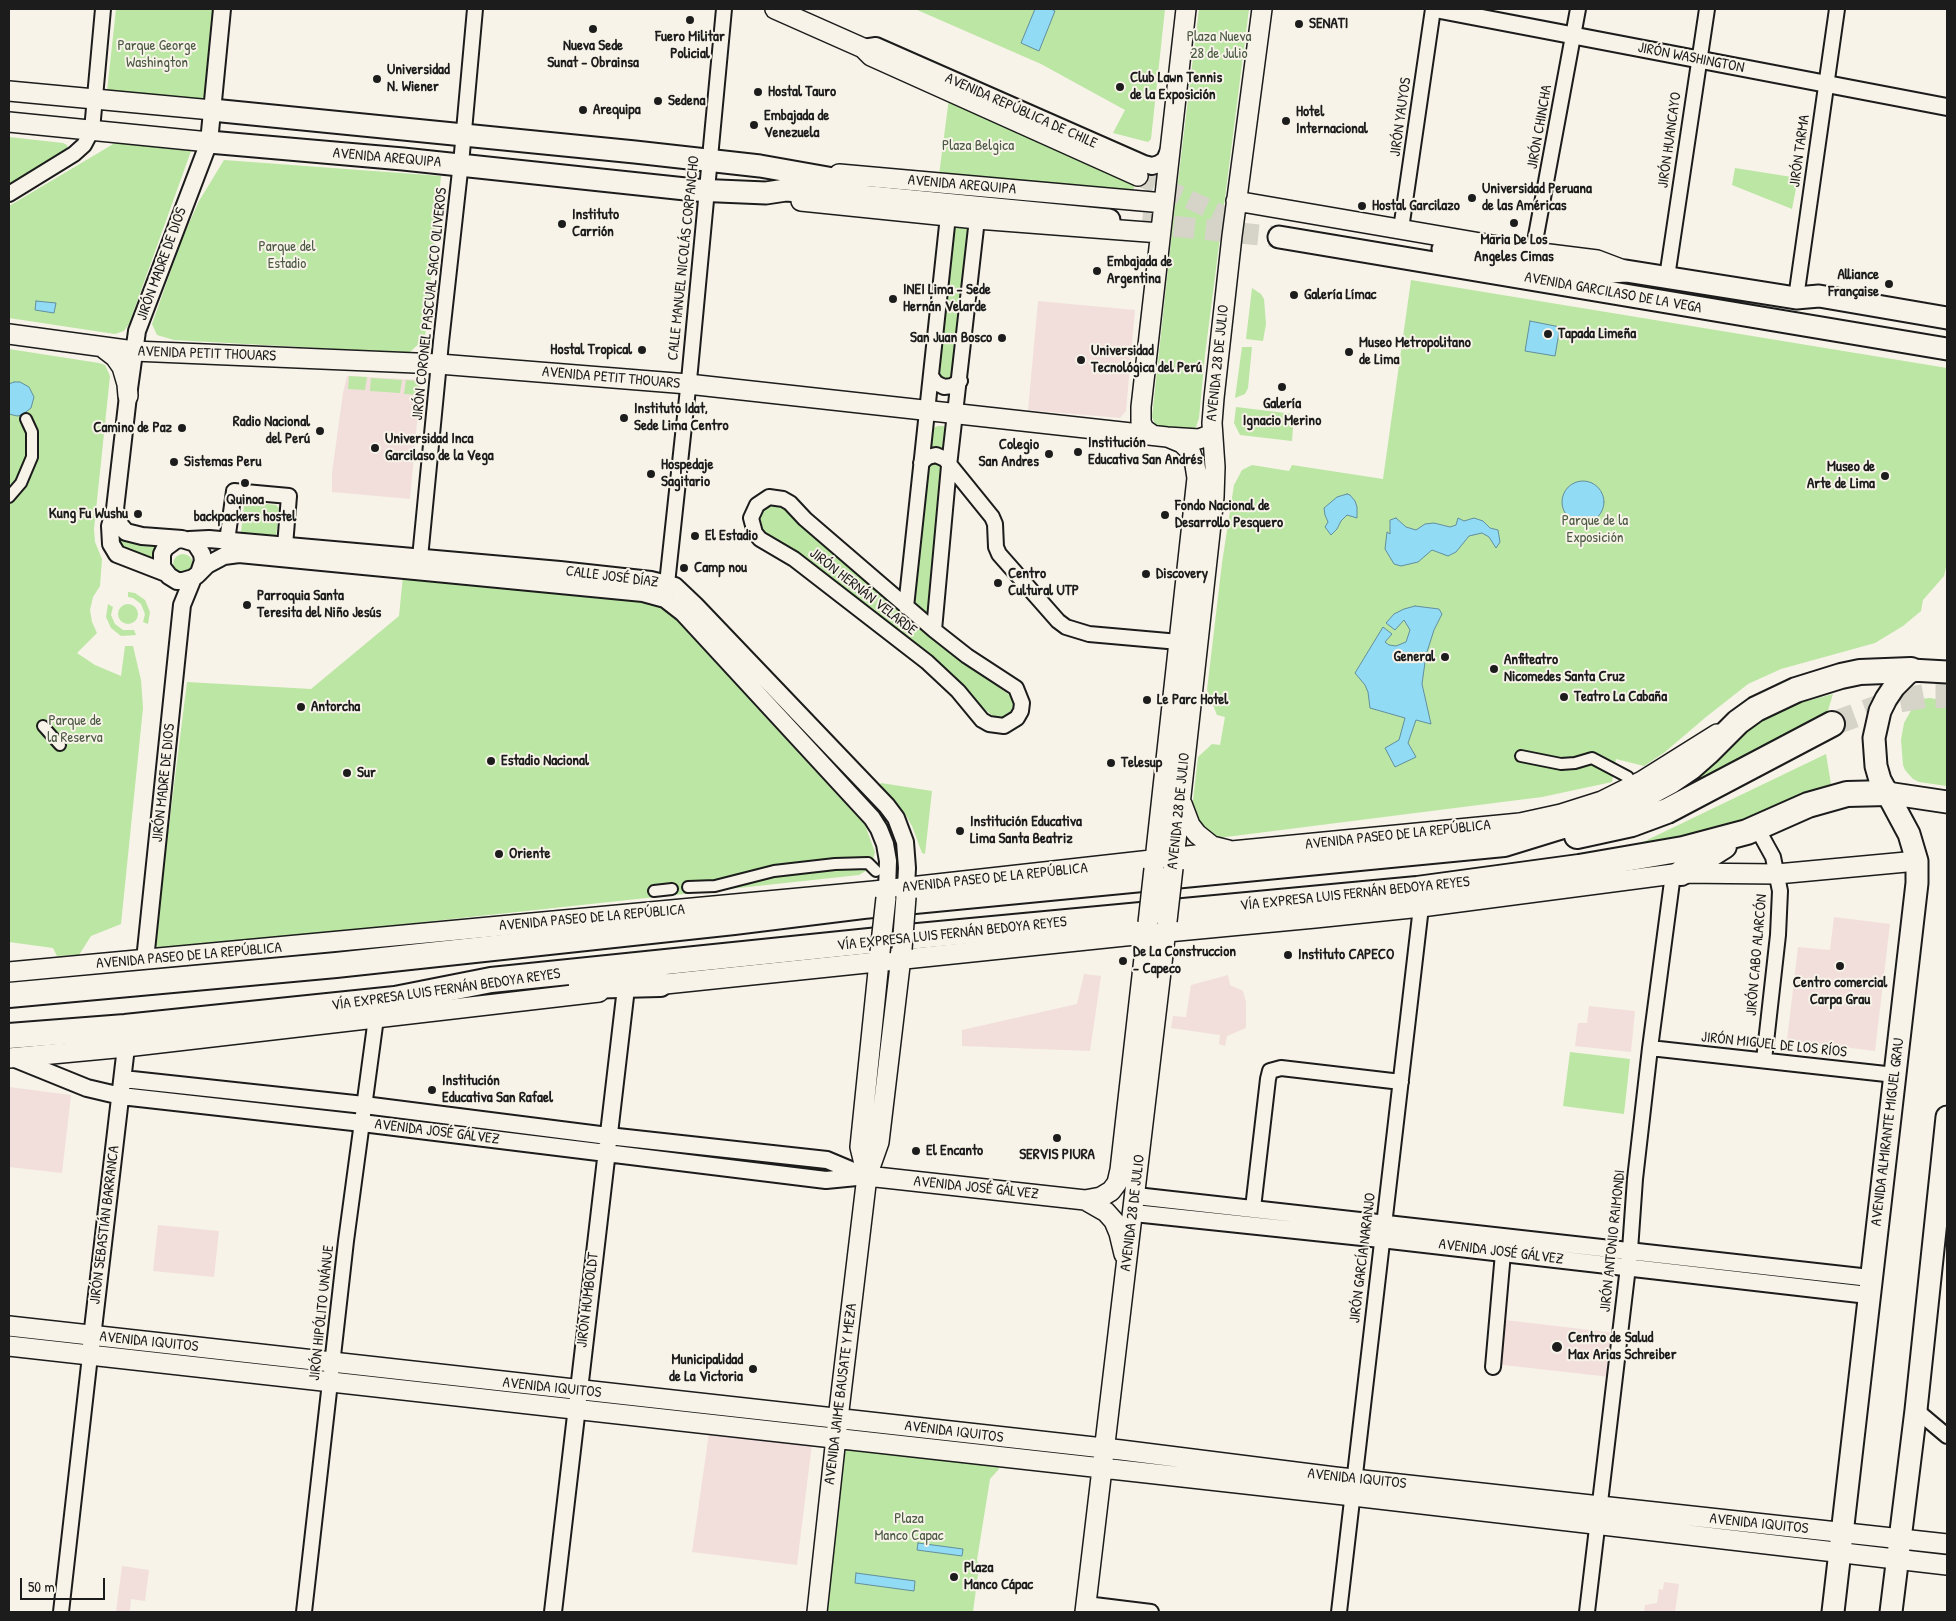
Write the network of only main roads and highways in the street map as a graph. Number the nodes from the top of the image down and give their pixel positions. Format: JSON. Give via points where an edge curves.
{"nodes":[{"id":1,"x":775,"y":9,"type":"edge"},
{"id":2,"x":1262,"y":11,"type":"edge"},
{"id":3,"x":1186,"y":12,"type":"edge"},
{"id":4,"x":9,"y":91,"type":"edge"},
{"id":5,"x":212,"y":110,"type":"joint"},
{"id":6,"x":9,"y":122,"type":"edge"},
{"id":7,"x":209,"y":142,"type":"joint"},
{"id":8,"x":1138,"y":176,"type":"tunnel mouth"},
{"id":9,"x":766,"y":193,"type":"junction"},
{"id":10,"x":1236,"y":202,"type":"junction"},
{"id":11,"x":1164,"y":203,"type":"junction"},
{"id":12,"x":1108,"y":214,"type":"junction"},
{"id":13,"x":1160,"y":233,"type":"junction"},
{"id":14,"x":1626,"y":271,"type":"junction"},
{"id":15,"x":1796,"y":298,"type":"junction"},
{"id":16,"x":1947,"y":318,"type":"edge"},
{"id":17,"x":1947,"y":330,"type":"edge"},
{"id":18,"x":9,"y":334,"type":"edge"},
{"id":19,"x":102,"y":347,"type":"junction"},
{"id":20,"x":1947,"y":349,"type":"edge"},
{"id":21,"x":128,"y":396,"type":"road end"},
{"id":22,"x":1212,"y":434,"type":"junction"},
{"id":23,"x":1159,"y":435,"type":"junction"},
{"id":24,"x":1910,"y":670,"type":"junction"},
{"id":25,"x":1947,"y":672,"type":"edge"},
{"id":26,"x":1738,"y":722,"type":"junction"},
{"id":27,"x":1832,"y":724,"type":"tunnel mouth"},
{"id":28,"x":1181,"y":792,"type":"junction"},
{"id":29,"x":1887,"y":793,"type":"junction"},
{"id":30,"x":1947,"y":802,"type":"edge"},
{"id":31,"x":1752,"y":830,"type":"junction"},
{"id":32,"x":1504,"y":844,"type":"junction"},
{"id":33,"x":1232,"y":851,"type":"junction"},
{"id":34,"x":1917,"y":861,"type":"junction"},
{"id":35,"x":1174,"y":862,"type":"junction"},
{"id":36,"x":1155,"y":865,"type":"junction"},
{"id":37,"x":1677,"y":874,"type":"junction"},
{"id":38,"x":906,"y":892,"type":"junction"},
{"id":39,"x":886,"y":894,"type":"junction"},
{"id":40,"x":822,"y":896,"type":"junction"},
{"id":41,"x":1166,"y":927,"type":"junction"},
{"id":42,"x":1147,"y":929,"type":"junction"},
{"id":43,"x":458,"y":952,"type":"junction"},
{"id":44,"x":901,"y":954,"type":"junction"},
{"id":45,"x":880,"y":957,"type":"junction"},
{"id":46,"x":9,"y":972,"type":"edge"},
{"id":47,"x":660,"y":984,"type":"junction"},
{"id":48,"x":9,"y":996,"type":"edge"},
{"id":49,"x":395,"y":999,"type":"junction"},
{"id":50,"x":10,"y":1051,"type":"edge"},
{"id":51,"x":1947,"y":1117,"type":"edge"},
{"id":52,"x":1120,"y":1170,"type":"junction"},
{"id":53,"x":867,"y":1176,"type":"junction"},
{"id":54,"x":1085,"y":1200,"type":"junction"},
{"id":55,"x":1134,"y":1204,"type":"junction"},
{"id":56,"x":1943,"y":1210,"type":"edge"},
{"id":57,"x":1125,"y":1274,"type":"junction"},
{"id":58,"x":9,"y":1326,"type":"edge"},
{"id":59,"x":9,"y":1346,"type":"edge"},
{"id":60,"x":838,"y":1419,"type":"junction"},
{"id":61,"x":836,"y":1439,"type":"junction"},
{"id":62,"x":1104,"y":1449,"type":"junction"},
{"id":63,"x":1101,"y":1469,"type":"junction"},
{"id":64,"x":1354,"y":1487,"type":"junction"},
{"id":65,"x":1845,"y":1542,"type":"junction"},
{"id":66,"x":1947,"y":1544,"type":"edge"},
{"id":67,"x":1896,"y":1548,"type":"junction"},
{"id":68,"x":1947,"y":1565,"type":"edge"},
{"id":69,"x":1086,"y":1608,"type":"edge"},
{"id":70,"x":817,"y":1612,"type":"edge"},
{"id":71,"x":1833,"y":1612,"type":"edge"},
{"id":72,"x":1891,"y":1612,"type":"edge"}],
"edges":[{"from":1,"to":8,"type":"main road","name":"AVENIDA REPÚBLICA DE CHILE","via":[[863,48],[871,56]]},
{"from":2,"to":10,"type":"main road","name":"AVENIDA 28 DE JULIO"},
{"from":3,"to":11,"type":"main road"},
{"from":4,"to":5,"type":"main road","name":"AVENIDA AREQUIPA"},
{"from":5,"to":12,"type":"main road","name":"AVENIDA AREQUIPA","via":[[710,160],[869,185]]},
{"from":6,"to":7,"type":"main road","name":"AVENIDA AREQUIPA"},
{"from":7,"to":9,"type":"main road","name":"AVENIDA AREQUIPA","via":[[707,191]]},
{"from":9,"to":12,"type":"main road","name":"AVENIDA AREQUIPA","via":[[786,190]]},
{"from":9,"to":12,"type":"main road","name":"AVENIDA AREQUIPA","via":[[784,200],[977,219]]},
{"from":10,"to":14,"type":"main road","name":"AVENIDA GARCILASO DE LA VEGA","via":[[1597,260]]},
{"from":10,"to":22,"type":"main road","name":"AVENIDA 28 DE JULIO"},
{"from":11,"to":12,"type":"main road","name":"AVENIDA AREQUIPA"},
{"from":11,"to":13,"type":"main road"},
{"from":12,"to":13,"type":"main road","name":"AVENIDA AREQUIPA"},
{"from":13,"to":23,"type":"main road","via":[[1141,418],[1142,426]]},
{"from":14,"to":15,"type":"main road","name":"AVENIDA GARCILASO DE LA VEGA"},
{"from":14,"to":20,"type":"main road","name":"AVENIDA GARCILASO DE LA VEGA","via":[[1594,273],[1280,230]]},
{"from":15,"to":16,"type":"main road","name":"AVENIDA GARCILASO DE LA VEGA","via":[[1819,296]]},
{"from":15,"to":17,"type":"main road","name":"AVENIDA GARCILASO DE LA VEGA","via":[[1817,309]]},
{"from":18,"to":19,"type":"main road","name":"AVENIDA PETIT THOUARS"},
{"from":19,"to":21,"type":"main road","via":[[122,367]]},
{"from":19,"to":23,"type":"main road","name":"AVENIDA PETIT THOUARS","via":[[439,364],[688,384]]},
{"from":22,"to":23,"type":"main road","name":"AVENIDA PETIT THOUARS","via":[[1199,438]]},
{"from":22,"to":28,"type":"main road","name":"AVENIDA 28 DE JULIO","via":[[1214,497]]},
{"from":23,"to":36,"type":"main road","name":"AVENIDA 28 DE JULIO","via":[[1182,443],[1190,451],[1196,474]]},
{"from":24,"to":25,"type":"main road","name":"AVENIDA PASEO DE LA REPÚBLICA"},
{"from":24,"to":26,"type":"highway","name":"AVENIDA PASEO DE LA REPÚBLICA","via":[[1860,672],[1821,681],[1788,694]]},
{"from":24,"to":29,"type":"main road","name":"AVENIDA ALMIRANTE MIGUEL GRAU","via":[[1886,699],[1876,725],[1876,766]]},
{"from":26,"to":32,"type":"highway","via":[[1691,767],[1621,808]]},
{"from":26,"to":33,"type":"main road","name":"AVENIDA PASEO DE LA REPÚBLICA","via":[[1626,789],[1602,801],[1561,814],[1520,823]]},
{"from":27,"to":32,"type":"highway","via":[[1693,798],[1632,824],[1580,835]]},
{"from":28,"to":33,"type":"main road","via":[[1185,815],[1196,834],[1212,846]]},
{"from":28,"to":35,"type":"main road","name":"AVENIDA 28 DE JULIO"},
{"from":29,"to":30,"type":"main road"},
{"from":29,"to":31,"type":"highway","name":"VÍA EXPRESA LUIS FERNÁN BEDOYA REYES","via":[[1847,794],[1808,805]]},
{"from":29,"to":34,"type":"main road","name":"AVENIDA ALMIRANTE MIGUEL GRAU","via":[[1909,834]]},
{"from":31,"to":37,"type":"highway"},
{"from":31,"to":49,"type":"highway","name":"VÍA EXPRESA LUIS FERNÁN BEDOYA REYES","via":[[1651,856],[1417,889],[491,980]]},
{"from":32,"to":43,"type":"highway","via":[[863,906]]},
{"from":33,"to":35,"type":"main road","name":"AVENIDA PASEO DE LA REPÚBLICA"},
{"from":34,"to":37,"type":"main road","via":[[1778,874]]},
{"from":34,"to":65,"type":"main road","name":"AVENIDA ALMIRANTE MIGUEL GRAU","via":[[1869,1286]]},
{"from":35,"to":36,"type":"main road","name":"AVENIDA PASEO DE LA REPÚBLICA"},
{"from":35,"to":41,"type":"main road","name":"AVENIDA 28 DE JULIO","bridge":true},
{"from":36,"to":38,"type":"main road","name":"AVENIDA PASEO DE LA REPÚBLICA"},
{"from":36,"to":42,"type":"main road","name":"AVENIDA 28 DE JULIO","bridge":true},
{"from":37,"to":41,"type":"main road","via":[[1420,907]]},
{"from":38,"to":39,"type":"main road","name":"AVENIDA PASEO DE LA REPÚBLICA"},
{"from":38,"to":44,"type":"main road","name":"AVENIDA JAIME BAUSATE Y MEZA","bridge":true},
{"from":39,"to":40,"type":"main road","name":"AVENIDA PASEO DE LA REPÚBLICA"},
{"from":39,"to":45,"type":"main road","name":"AVENIDA JAIME BAUSATE Y MEZA","bridge":true},
{"from":40,"to":43,"type":"highway","via":[[745,914],[547,930],[480,940]]},
{"from":40,"to":46,"type":"main road","name":"AVENIDA PASEO DE LA REPÚBLICA"},
{"from":41,"to":42,"type":"main road"},
{"from":41,"to":55,"type":"main road","name":"AVENIDA 28 DE JULIO"},
{"from":42,"to":44,"type":"main road"},
{"from":42,"to":52,"type":"main road","name":"AVENIDA 28 DE JULIO"},
{"from":43,"to":48,"type":"highway"},
{"from":44,"to":45,"type":"main road"},
{"from":44,"to":53,"type":"main road","name":"AVENIDA JAIME BAUSATE Y MEZA","via":[[879,1142]]},
{"from":45,"to":47,"type":"main road"},
{"from":45,"to":53,"type":"main road","name":"AVENIDA JAIME BAUSATE Y MEZA","via":[[860,1147]]},
{"from":47,"to":49,"type":"highway","via":[[588,985],[422,1003]]},
{"from":47,"to":50,"type":"main road","via":[[126,1047]]},
{"from":49,"to":50,"type":"highway","name":"VÍA EXPRESA LUIS FERNÁN BEDOYA REYES","via":[[125,1027]]},
{"from":51,"to":56,"type":"main road"},
{"from":52,"to":54,"type":"main road","name":"AVENIDA 28 DE JULIO","via":[[1111,1191]]},
{"from":52,"to":55,"type":"main road","via":[[1124,1206]]},
{"from":53,"to":54,"type":"main road","name":"AVENIDA JOSÉ GÁLVEZ"},
{"from":53,"to":60,"type":"main road","name":"AVENIDA JAIME BAUSATE Y MEZA"},
{"from":54,"to":57,"type":"main road","via":[[1106,1212],[1114,1221],[1123,1245]]},
{"from":55,"to":57,"type":"main road","name":"AVENIDA 28 DE JULIO"},
{"from":56,"to":67,"type":"main road"},
{"from":57,"to":62,"type":"main road","name":"AVENIDA 28 DE JULIO"},
{"from":58,"to":60,"type":"main road","name":"AVENIDA IQUITOS"},
{"from":59,"to":61,"type":"main road","name":"AVENIDA IQUITOS"},
{"from":60,"to":61,"type":"main road","name":"AVENIDA JAIME BAUSATE Y MEZA"},
{"from":60,"to":62,"type":"main road","name":"AVENIDA IQUITOS"},
{"from":61,"to":63,"type":"main road","name":"AVENIDA IQUITOS"},
{"from":61,"to":70,"type":"main road","name":"AVENIDA JAIME BAUSATE Y MEZA"},
{"from":62,"to":63,"type":"main road","name":"AVENIDA 28 DE JULIO"},
{"from":62,"to":64,"type":"main road","name":"AVENIDA IQUITOS"},
{"from":63,"to":64,"type":"main road","name":"AVENIDA IQUITOS"},
{"from":63,"to":69,"type":"main road","name":"AVENIDA 28 DE JULIO"},
{"from":64,"to":65,"type":"main road","name":"AVENIDA IQUITOS"},
{"from":65,"to":67,"type":"main road","name":"AVENIDA IQUITOS"},
{"from":65,"to":71,"type":"main road","name":"AVENIDA ALMIRANTE MIGUEL GRAU"},
{"from":66,"to":67,"type":"main road"},
{"from":67,"to":68,"type":"main road"},
{"from":67,"to":72,"type":"main road"}]}
